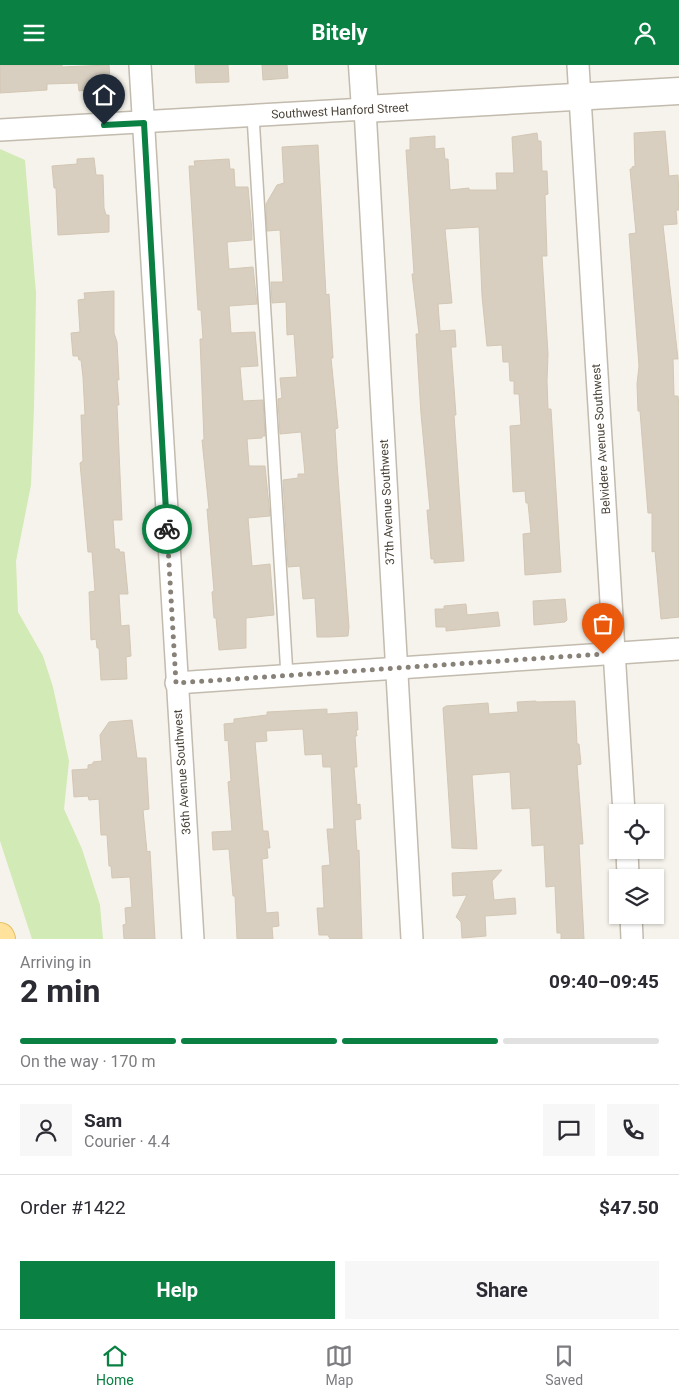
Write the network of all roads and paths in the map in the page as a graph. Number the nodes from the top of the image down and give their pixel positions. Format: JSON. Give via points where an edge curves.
{"nodes":[{"id":1,"x":140,"y":65,"type":"edge"},
{"id":2,"x":362,"y":65,"type":"edge"},
{"id":3,"x":578,"y":65,"type":"edge"},
{"id":4,"x":679,"y":91,"type":"edge"},
{"id":5,"x":580,"y":97,"type":"junction"},
{"id":6,"x":365,"y":109,"type":"junction"},
{"id":7,"x":253,"y":116,"type":"junction"},
{"id":8,"x":144,"y":123,"type":"junction"},
{"id":9,"x":0,"y":130,"type":"edge"},
{"id":10,"x":679,"y":649,"type":"edge"},
{"id":11,"x":614,"y":653,"type":"junction"},
{"id":12,"x":396,"y":668,"type":"junction"},
{"id":13,"x":287,"y":676,"type":"junction"},
{"id":14,"x":176,"y":683,"type":"junction"},
{"id":15,"x":623,"y":804,"type":"edge"},
{"id":16,"x":631,"y":924,"type":"edge"},
{"id":17,"x":193,"y":939,"type":"edge"},
{"id":18,"x":412,"y":939,"type":"edge"},
{"id":19,"x":632,"y":939,"type":"edge"}],
"edges":[{"from":1,"to":8,"type":"street","name":"36th Avenue Southwest"},
{"from":2,"to":6,"type":"street","name":"37th Avenue Southwest"},
{"from":3,"to":5,"type":"street","name":"Belvidere Avenue Southwest"},
{"from":4,"to":5,"type":"street","name":"Southwest Hanford Street"},
{"from":5,"to":6,"type":"street","name":"Southwest Hanford Street"},
{"from":5,"to":11,"type":"street","name":"Belvidere Avenue Southwest"},
{"from":6,"to":7,"type":"street","name":"Southwest Hanford Street"},
{"from":6,"to":12,"type":"street","name":"37th Avenue Southwest"},
{"from":7,"to":8,"type":"street","name":"Southwest Hanford Street"},
{"from":7,"to":13,"type":"lane"},
{"from":8,"to":9,"type":"street","name":"Southwest Hanford Street"},
{"from":8,"to":14,"type":"street","name":"36th Avenue Southwest"},
{"from":10,"to":11,"type":"street"},
{"from":11,"to":12,"type":"street"},
{"from":11,"to":15,"type":"street","name":"Belvidere Avenue Southwest"},
{"from":12,"to":13,"type":"street"},
{"from":12,"to":18,"type":"street","name":"37th Avenue Southwest"},
{"from":13,"to":14,"type":"street"},
{"from":14,"to":17,"type":"street","name":"36th Avenue Southwest"},
{"from":16,"to":19,"type":"street"}]}
